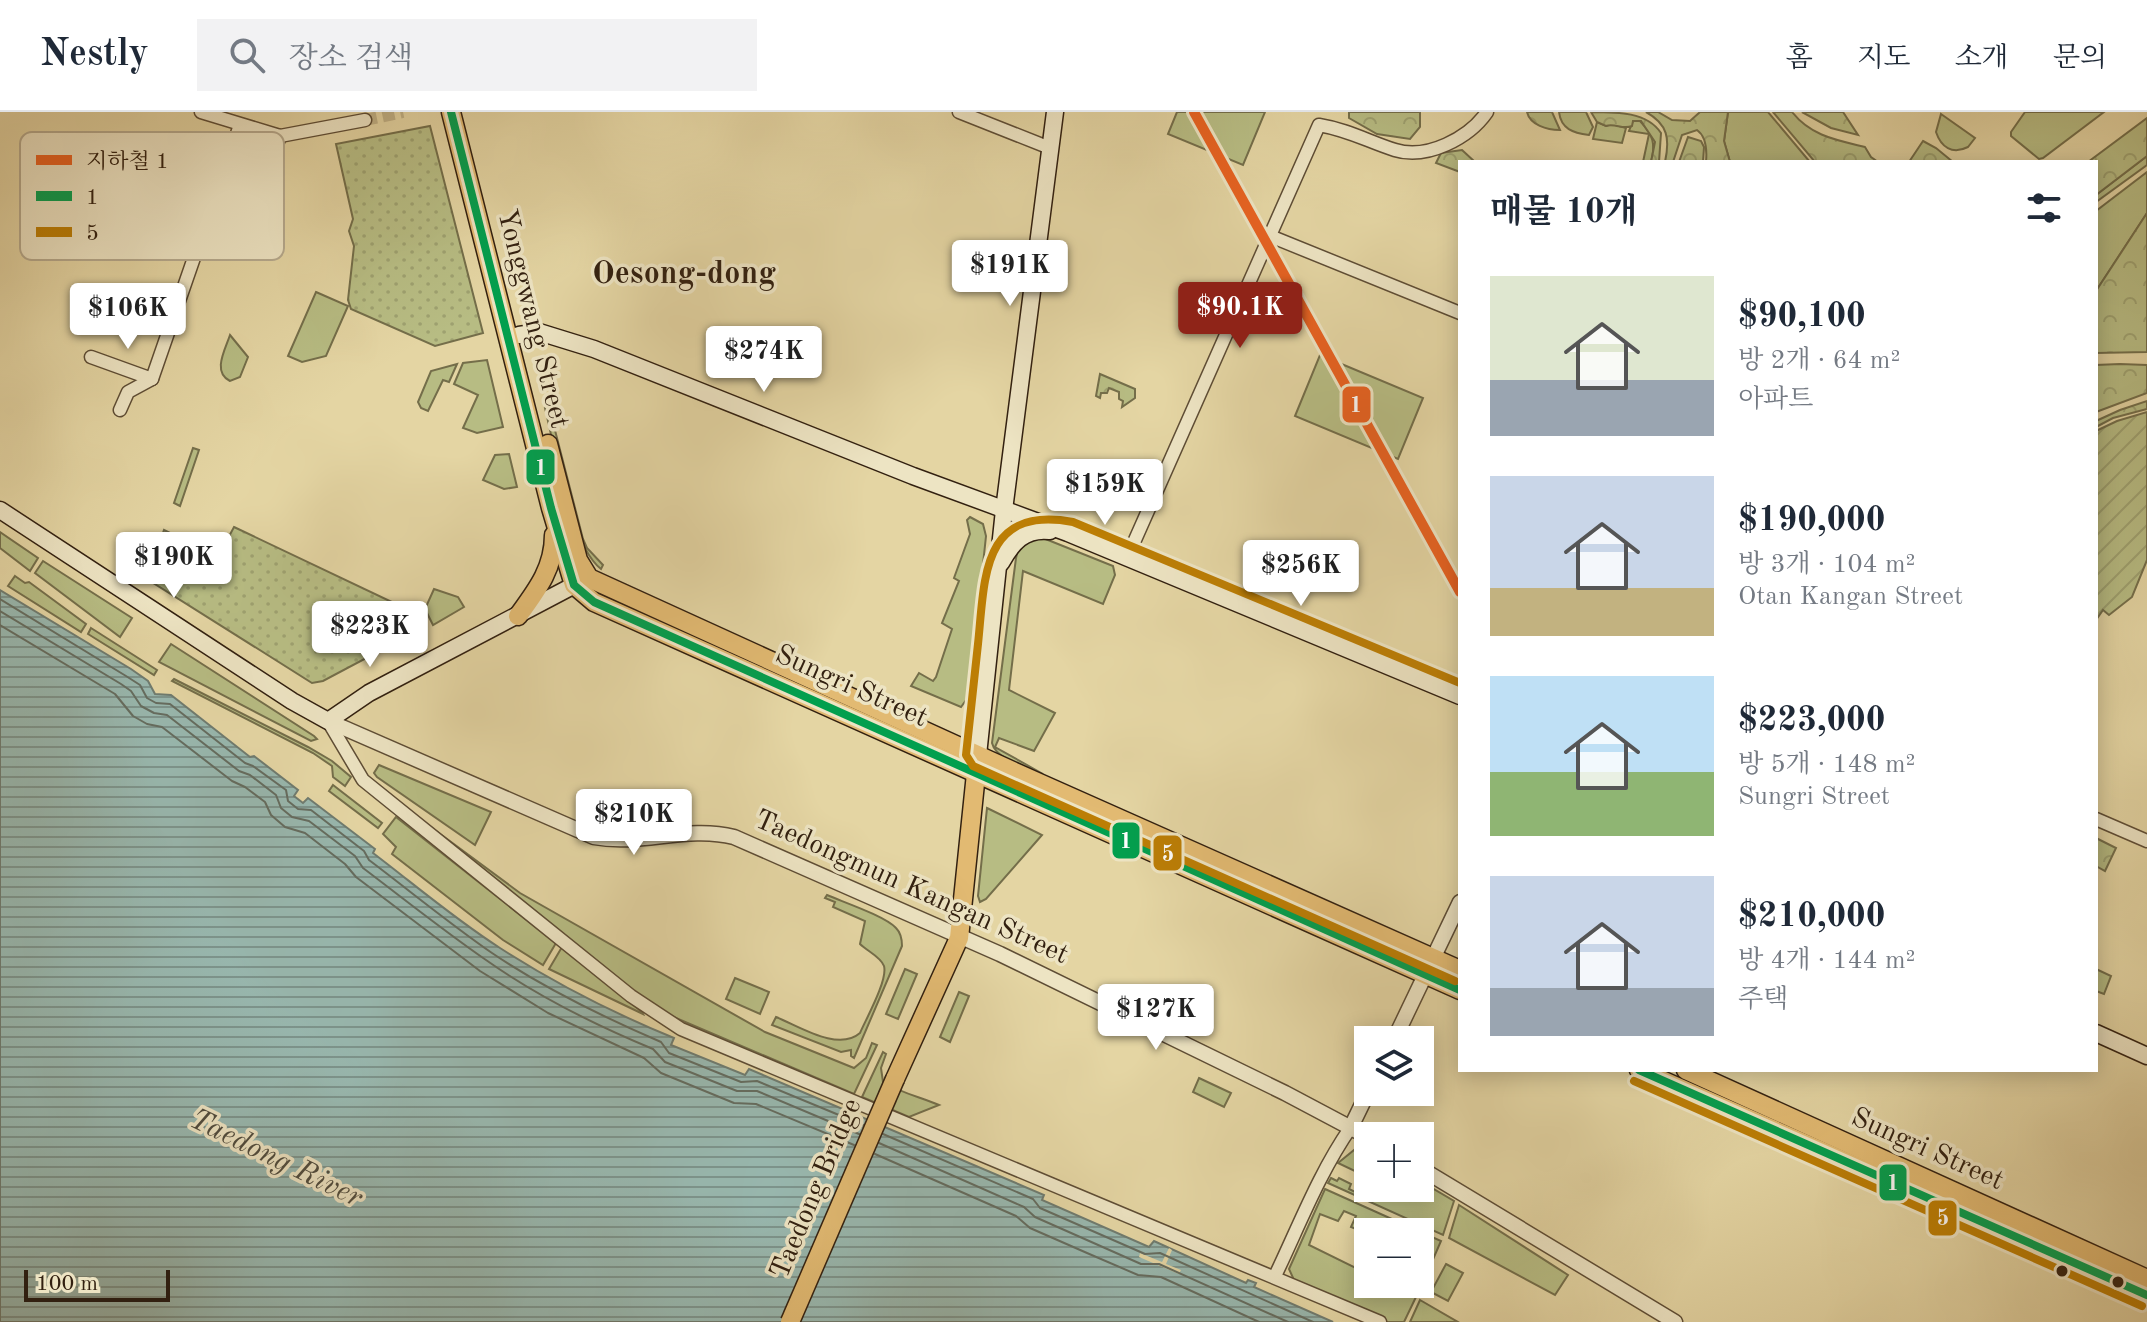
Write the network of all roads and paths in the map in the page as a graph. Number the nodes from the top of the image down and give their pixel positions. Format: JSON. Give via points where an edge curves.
{"nodes":[{"id":1,"x":201,"y":112,"type":"edge"},
{"id":2,"x":451,"y":112,"type":"edge"},
{"id":3,"x":462,"y":112,"type":"edge"},
{"id":4,"x":959,"y":112,"type":"edge"},
{"id":5,"x":1055,"y":112,"type":"edge"},
{"id":6,"x":1487,"y":112,"type":"edge"},
{"id":7,"x":365,"y":120,"type":"dead end"},
{"id":8,"x":240,"y":125,"type":"junction"},
{"id":9,"x":238,"y":132,"type":"edge"},
{"id":10,"x":265,"y":132,"type":"edge"},
{"id":11,"x":284,"y":135,"type":"edge"},
{"id":12,"x":1050,"y":148,"type":"junction"},
{"id":13,"x":1270,"y":236,"type":"junction"},
{"id":14,"x":193,"y":260,"type":"edge"},
{"id":15,"x":1458,"y":312,"type":"edge"},
{"id":16,"x":519,"y":335,"type":"junction"},
{"id":17,"x":91,"y":357,"type":"dead end"},
{"id":18,"x":152,"y":379,"type":"junction"},
{"id":19,"x":120,"y":410,"type":"dead end"},
{"id":20,"x":551,"y":508,"type":"junction"},
{"id":21,"x":0,"y":510,"type":"edge"},
{"id":22,"x":1004,"y":510,"type":"junction"},
{"id":23,"x":1068,"y":533,"type":"junction"},
{"id":24,"x":1127,"y":558,"type":"junction"},
{"id":25,"x":998,"y":568,"type":"junction"},
{"id":26,"x":582,"y":581,"type":"junction"},
{"id":27,"x":518,"y":616,"type":"junction"},
{"id":28,"x":1458,"y":695,"type":"edge"},
{"id":29,"x":328,"y":721,"type":"junction"},
{"id":30,"x":977,"y":764,"type":"junction"},
{"id":31,"x":2098,"y":820,"type":"edge"},
{"id":32,"x":2147,"y":841,"type":"edge"},
{"id":33,"x":1458,"y":906,"type":"edge"},
{"id":34,"x":959,"y":938,"type":"junction"},
{"id":35,"x":1429,"y":967,"type":"junction"},
{"id":36,"x":1458,"y":970,"type":"edge"},
{"id":37,"x":1458,"y":989,"type":"edge"},
{"id":38,"x":1401,"y":1026,"type":"edge"},
{"id":39,"x":2098,"y":1034,"type":"edge"},
{"id":40,"x":2147,"y":1056,"type":"edge"},
{"id":41,"x":1644,"y":1072,"type":"edge"},
{"id":42,"x":1690,"y":1072,"type":"edge"},
{"id":43,"x":1361,"y":1106,"type":"edge"},
{"id":44,"x":1351,"y":1127,"type":"junction"},
{"id":45,"x":1354,"y":1129,"type":"edge"},
{"id":46,"x":1434,"y":1176,"type":"edge"},
{"id":47,"x":1275,"y":1276,"type":"junction"},
{"id":48,"x":2147,"y":1279,"type":"edge"},
{"id":49,"x":2147,"y":1295,"type":"edge"},
{"id":50,"x":790,"y":1322,"type":"edge"},
{"id":51,"x":1380,"y":1322,"type":"edge"},
{"id":52,"x":1675,"y":1322,"type":"edge"}],
"edges":[{"from":1,"to":8,"type":"street"},
{"from":2,"to":20,"type":"main road","name":"Yonggwang Street"},
{"from":3,"to":16,"type":"main road","name":"Yonggwang Street"},
{"from":4,"to":12,"type":"street"},
{"from":5,"to":12,"type":"main road"},
{"from":6,"to":13,"type":"street","via":[[1457,141],[1406,152],[1319,125]]},
{"from":7,"to":11,"type":"street"},
{"from":8,"to":9,"type":"street"},
{"from":8,"to":10,"type":"street"},
{"from":12,"to":22,"type":"main road"},
{"from":13,"to":15,"type":"street"},
{"from":13,"to":24,"type":"street"},
{"from":14,"to":18,"type":"street"},
{"from":16,"to":22,"type":"main road","via":[[539,332],[594,349]]},
{"from":16,"to":26,"type":"main road","name":"Yonggwang Street"},
{"from":17,"to":18,"type":"street"},
{"from":18,"to":19,"type":"street","via":[[128,392]]},
{"from":20,"to":26,"type":"main road","name":"Yonggwang Street"},
{"from":20,"to":27,"type":"main road","via":[[555,538],[549,569]]},
{"from":21,"to":29,"type":"main road"},
{"from":22,"to":23,"type":"main road"},
{"from":22,"to":25,"type":"main road"},
{"from":23,"to":24,"type":"main road"},
{"from":23,"to":25,"type":"main road","via":[[1027,532],[1011,545]]},
{"from":24,"to":28,"type":"main road"},
{"from":25,"to":30,"type":"main road"},
{"from":26,"to":27,"type":"main road"},
{"from":26,"to":30,"type":"main road","name":"Sungri Street","via":[[594,602],[633,621]]},
{"from":27,"to":29,"type":"main road","via":[[369,693]]},
{"from":29,"to":34,"type":"street","name":"Taedongmun Kangan Street","via":[[594,837],[613,840],[698,831],[734,837]]},
{"from":29,"to":47,"type":"street","via":[[363,780],[631,996],[681,1029]]},
{"from":30,"to":34,"type":"main road","name":"Taedong Bridge"},
{"from":30,"to":35,"type":"main road","name":"Sungri Street"},
{"from":31,"to":32,"type":"street"},
{"from":33,"to":35,"type":"street"},
{"from":34,"to":44,"type":"street","name":"Taedongmun Kangan Street"},
{"from":34,"to":50,"type":"main road","name":"Taedong Bridge","bridge":true},
{"from":35,"to":36,"type":"main road","name":"Sungri Street"},
{"from":35,"to":37,"type":"main road","name":"Sungri Street"},
{"from":35,"to":38,"type":"street"},
{"from":39,"to":40,"type":"main road"},
{"from":41,"to":49,"type":"main road","name":"Sungri Street"},
{"from":42,"to":48,"type":"main road","name":"Sungri Street"},
{"from":43,"to":44,"type":"street"},
{"from":44,"to":45,"type":"street","name":"Taedongmun Kangan Street"},
{"from":44,"to":47,"type":"street"},
{"from":46,"to":52,"type":"street"},
{"from":47,"to":51,"type":"street"}]}
